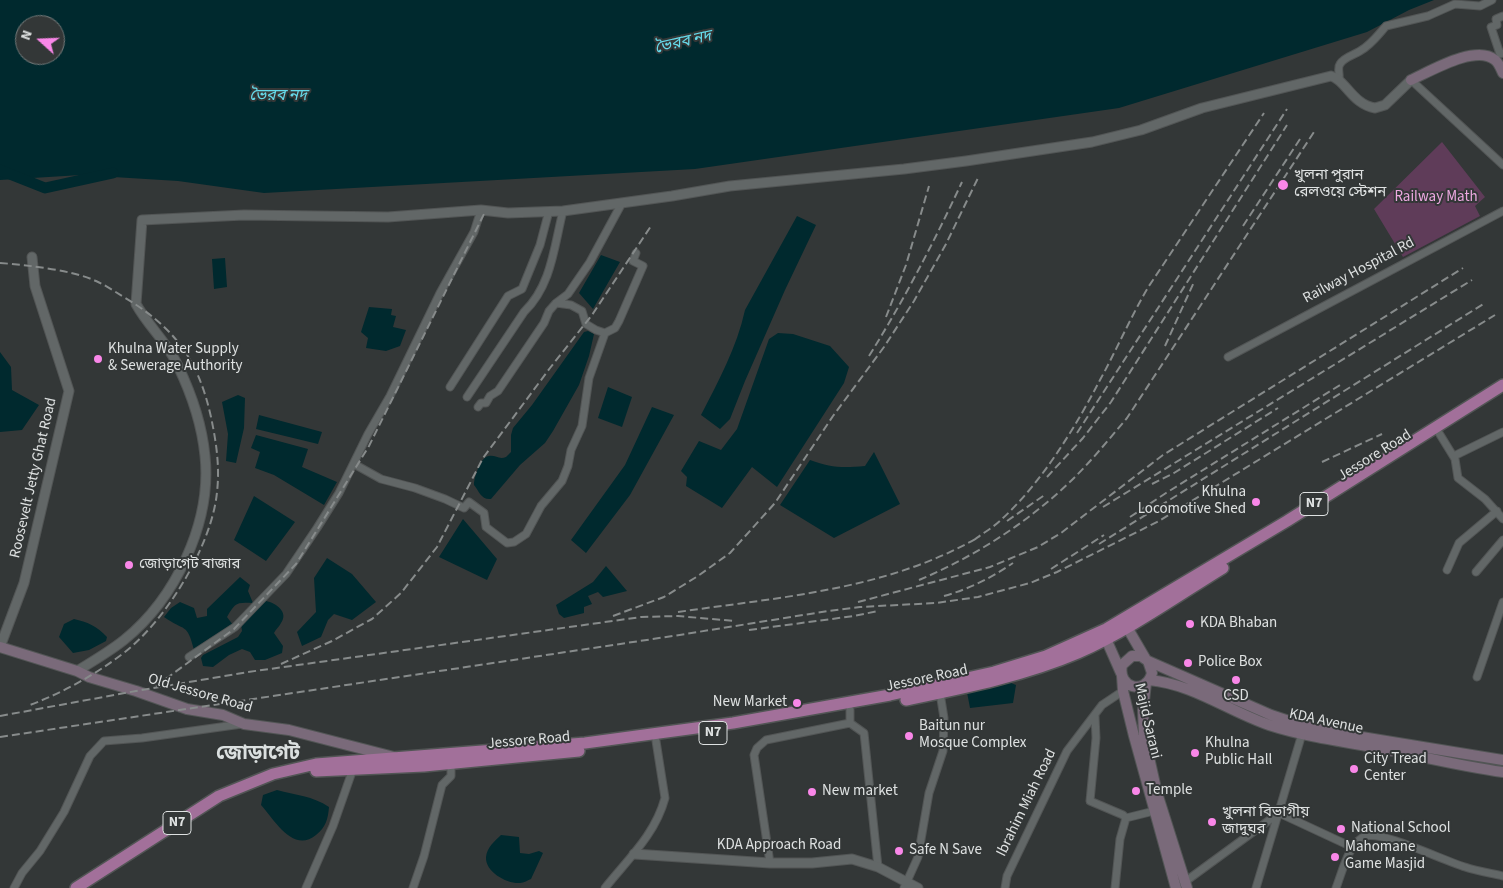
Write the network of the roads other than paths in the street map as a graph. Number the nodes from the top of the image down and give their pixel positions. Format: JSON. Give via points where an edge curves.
{"nodes":[{"id":1,"x":1492,"y":0,"type":"edge"},
{"id":2,"x":1503,"y":16,"type":"edge"},
{"id":3,"x":1502,"y":56,"type":"edge"},
{"id":4,"x":1503,"y":73,"type":"edge"},
{"id":5,"x":1339,"y":79,"type":"junction"},
{"id":6,"x":1411,"y":80,"type":"junction"},
{"id":7,"x":1503,"y":165,"type":"edge"},
{"id":8,"x":622,"y":203,"type":"junction"},
{"id":9,"x":481,"y":210,"type":"junction"},
{"id":10,"x":549,"y":211,"type":"junction"},
{"id":11,"x":563,"y":211,"type":"junction"},
{"id":12,"x":1503,"y":211,"type":"edge"},
{"id":13,"x":636,"y":254,"type":"dead end"},
{"id":14,"x":32,"y":257,"type":"dead end"},
{"id":15,"x":556,"y":303,"type":"junction"},
{"id":16,"x":605,"y":333,"type":"junction"},
{"id":17,"x":1228,"y":357,"type":"dead end"},
{"id":18,"x":1503,"y":385,"type":"edge"},
{"id":19,"x":450,"y":386,"type":"dead end"},
{"id":20,"x":1503,"y":393,"type":"edge"},
{"id":21,"x":467,"y":397,"type":"dead end"},
{"id":22,"x":478,"y":406,"type":"dead end"},
{"id":23,"x":1437,"y":431,"type":"junction"},
{"id":24,"x":1503,"y":432,"type":"edge"},
{"id":25,"x":1454,"y":456,"type":"junction"},
{"id":26,"x":354,"y":464,"type":"junction"},
{"id":27,"x":1497,"y":511,"type":"junction"},
{"id":28,"x":1503,"y":519,"type":"edge"},
{"id":29,"x":1503,"y":540,"type":"edge"},
{"id":30,"x":1446,"y":570,"type":"dead end"},
{"id":31,"x":1476,"y":572,"type":"dead end"},
{"id":32,"x":1503,"y":602,"type":"edge"},
{"id":33,"x":1125,"y":623,"type":"junction"},
{"id":34,"x":1106,"y":640,"type":"junction"},
{"id":35,"x":0,"y":647,"type":"edge"},
{"id":36,"x":189,"y":657,"type":"dead end"},
{"id":37,"x":1147,"y":660,"type":"junction"},
{"id":38,"x":77,"y":671,"type":"junction"},
{"id":39,"x":1122,"y":675,"type":"junction"},
{"id":40,"x":1476,"y":677,"type":"dead end"},
{"id":41,"x":1148,"y":682,"type":"junction"},
{"id":42,"x":1123,"y":692,"type":"junction"},
{"id":43,"x":940,"y":693,"type":"junction"},
{"id":44,"x":850,"y":710,"type":"junction"},
{"id":45,"x":1095,"y":716,"type":"junction"},
{"id":46,"x":850,"y":723,"type":"junction"},
{"id":47,"x":244,"y":724,"type":"junction"},
{"id":48,"x":1302,"y":734,"type":"junction"},
{"id":49,"x":656,"y":741,"type":"junction"},
{"id":50,"x":400,"y":758,"type":"junction"},
{"id":51,"x":1503,"y":760,"type":"edge"},
{"id":52,"x":451,"y":764,"type":"junction"},
{"id":53,"x":424,"y":766,"type":"junction"},
{"id":54,"x":353,"y":769,"type":"junction"},
{"id":55,"x":284,"y":772,"type":"junction"},
{"id":56,"x":1503,"y":772,"type":"edge"},
{"id":57,"x":1154,"y":811,"type":"junction"},
{"id":58,"x":1279,"y":813,"type":"junction"},
{"id":59,"x":1126,"y":818,"type":"junction"},
{"id":60,"x":1352,"y":847,"type":"junction"},
{"id":61,"x":634,"y":854,"type":"junction"},
{"id":62,"x":770,"y":863,"type":"junction"},
{"id":63,"x":878,"y":867,"type":"junction"},
{"id":64,"x":1503,"y":876,"type":"edge"},
{"id":65,"x":1187,"y":884,"type":"edge"},
{"id":66,"x":906,"y":885,"type":"edge"},
{"id":67,"x":14,"y":888,"type":"edge"},
{"id":68,"x":76,"y":888,"type":"edge"},
{"id":69,"x":306,"y":888,"type":"edge"},
{"id":70,"x":413,"y":888,"type":"edge"},
{"id":71,"x":605,"y":888,"type":"edge"},
{"id":72,"x":918,"y":888,"type":"edge"},
{"id":73,"x":1004,"y":888,"type":"edge"},
{"id":74,"x":1115,"y":888,"type":"edge"},
{"id":75,"x":1176,"y":888,"type":"edge"},
{"id":76,"x":1256,"y":888,"type":"edge"},
{"id":77,"x":1336,"y":888,"type":"edge"}],
"edges":[{"from":1,"to":5,"type":"street","via":[[1480,6],[1455,4],[1428,16],[1386,26],[1362,50],[1340,63]]},
{"from":2,"to":3,"type":"street","via":[[1496,19],[1497,25],[1491,27]]},
{"from":3,"to":6,"type":"main road","via":[[1490,50],[1456,55],[1426,68]]},
{"from":4,"to":6,"type":"main road","via":[[1496,61],[1480,54]]},
{"from":5,"to":6,"type":"street","via":[[1360,102],[1374,108],[1385,105]]},
{"from":5,"to":8,"type":"street","via":[[1331,76],[1202,108],[1141,130],[1092,142],[958,162],[730,186]]},
{"from":6,"to":7,"type":"street"},
{"from":8,"to":11,"type":"street"},
{"from":8,"to":15,"type":"street","via":[[590,262],[568,294]]},
{"from":9,"to":10,"type":"street","via":[[508,213]]},
{"from":9,"to":26,"type":"street","via":[[474,232]]},
{"from":9,"to":38,"type":"street","via":[[388,217],[244,215],[142,220],[136,304],[177,364],[190,392],[200,424],[205,458],[204,492],[199,525],[170,589],[125,639]]},
{"from":10,"to":11,"type":"street"},
{"from":10,"to":19,"type":"street","via":[[540,245],[522,289],[503,302]]},
{"from":11,"to":21,"type":"street","via":[[552,263],[542,288]]},
{"from":12,"to":17,"type":"street","name":"Railway Hospital Rd"},
{"from":13,"to":16,"type":"street","via":[[633,261],[643,266],[619,321]]},
{"from":14,"to":35,"type":"street","name":"Roosevelt Jetty Ghat Road","via":[[35,286],[69,391],[24,583]]},
{"from":15,"to":16,"type":"street","via":[[571,305],[582,312],[586,324]]},
{"from":15,"to":22,"type":"street","via":[[498,391]]},
{"from":16,"to":26,"type":"street","via":[[589,378],[582,426],[562,481],[541,506],[526,534],[514,542],[506,544],[496,536],[486,527],[484,512],[469,502],[464,508],[422,491],[380,480]]},
{"from":18,"to":23,"type":"highway","number":"N7"},
{"from":20,"to":23,"type":"highway","number":"N7"},
{"from":23,"to":25,"type":"street"},
{"from":23,"to":33,"type":"highway","number":"N7"},
{"from":24,"to":25,"type":"street"},
{"from":25,"to":27,"type":"street","via":[[1458,478]]},
{"from":26,"to":36,"type":"street","via":[[340,493],[286,574],[235,626]]},
{"from":27,"to":28,"type":"street"},
{"from":27,"to":30,"type":"street","via":[[1459,543]]},
{"from":29,"to":31,"type":"street"},
{"from":32,"to":40,"type":"street"},
{"from":33,"to":34,"type":"highway","name":"Jessore Road","number":"N7"},
{"from":33,"to":37,"type":"main road"},
{"from":33,"to":50,"type":"highway","name":"Jessore Road","number":"N7","via":[[1046,656],[994,672],[890,695],[733,723],[609,740]]},
{"from":34,"to":39,"type":"main road","name":"Majid Sarani"},
{"from":34,"to":43,"type":"highway","name":"Jessore Road","number":"N7","via":[[1050,664]]},
{"from":35,"to":38,"type":"main road","name":"Old Jessore Road"},
{"from":37,"to":39,"type":"main road","via":[[1136,656],[1128,658],[1122,665]]},
{"from":37,"to":41,"type":"main road","via":[[1152,673]]},
{"from":37,"to":51,"type":"main road","via":[[1298,724]]},
{"from":38,"to":47,"type":"main road","name":"Old Jessore Road","via":[[187,709],[223,715]]},
{"from":39,"to":41,"type":"main road","via":[[1133,686]]},
{"from":39,"to":42,"type":"main road","name":"Majid Sarani"},
{"from":41,"to":48,"type":"main road","name":"KDA Avenue","via":[[1160,681],[1190,689],[1268,725]]},
{"from":41,"to":65,"type":"main road","name":"Majid Sarani","via":[[1142,710],[1144,735],[1157,794]]},
{"from":42,"to":45,"type":"street","name":"Ibrahim Miah Road","via":[[1102,705]]},
{"from":42,"to":57,"type":"main road","name":"Majid Sarani"},
{"from":43,"to":44,"type":"highway","name":"Jessore Road","number":"N7"},
{"from":43,"to":66,"type":"street","via":[[944,718],[943,751],[929,793],[918,856]]},
{"from":44,"to":46,"type":"street"},
{"from":44,"to":49,"type":"highway","name":"Jessore Road","number":"N7"},
{"from":45,"to":59,"type":"street","via":[[1090,801]]},
{"from":45,"to":73,"type":"street","name":"Ibrahim Miah Road","via":[[1067,751]]},
{"from":46,"to":62,"type":"street","via":[[766,740],[757,748],[754,755]]},
{"from":46,"to":63,"type":"street","via":[[864,733]]},
{"from":47,"to":50,"type":"main road","name":"Old Jessore Road","via":[[289,730]]},
{"from":47,"to":67,"type":"street","via":[[104,741],[90,756],[64,812]]},
{"from":48,"to":56,"type":"main road","name":"KDA Avenue"},
{"from":48,"to":58,"type":"street"},
{"from":49,"to":52,"type":"highway","name":"Jessore Road","number":"N7"},
{"from":49,"to":61,"type":"street","via":[[665,798],[659,817]]},
{"from":50,"to":53,"type":"main road","name":"Old Jessore Road"},
{"from":50,"to":55,"type":"highway","name":"Jessore Road","number":"N7","via":[[316,764]]},
{"from":52,"to":53,"type":"highway","name":"Jessore Road","number":"N7"},
{"from":52,"to":70,"type":"street","via":[[450,776],[442,785]]},
{"from":53,"to":54,"type":"highway","name":"Jessore Road","number":"N7"},
{"from":54,"to":55,"type":"highway","name":"Jessore Road","number":"N7"},
{"from":54,"to":69,"type":"street"},
{"from":55,"to":68,"type":"highway","name":"Jessore Road","number":"N7","via":[[219,796]]},
{"from":57,"to":59,"type":"street"},
{"from":57,"to":75,"type":"main road","name":"Majid Sarani"},
{"from":58,"to":60,"type":"street"},
{"from":58,"to":65,"type":"street"},
{"from":58,"to":76,"type":"street"},
{"from":59,"to":74,"type":"street","via":[[1120,839]]},
{"from":60,"to":64,"type":"street","via":[[1365,836],[1381,836],[1450,862]]},
{"from":60,"to":77,"type":"street"},
{"from":61,"to":62,"type":"street","name":"KDA Approach Road"},
{"from":61,"to":71,"type":"street"},
{"from":62,"to":63,"type":"street","name":"KDA Approach Road","via":[[852,859]]},
{"from":63,"to":66,"type":"street","name":"KDA Approach Road"},
{"from":66,"to":72,"type":"street","name":"KDA Approach Road"}]}
